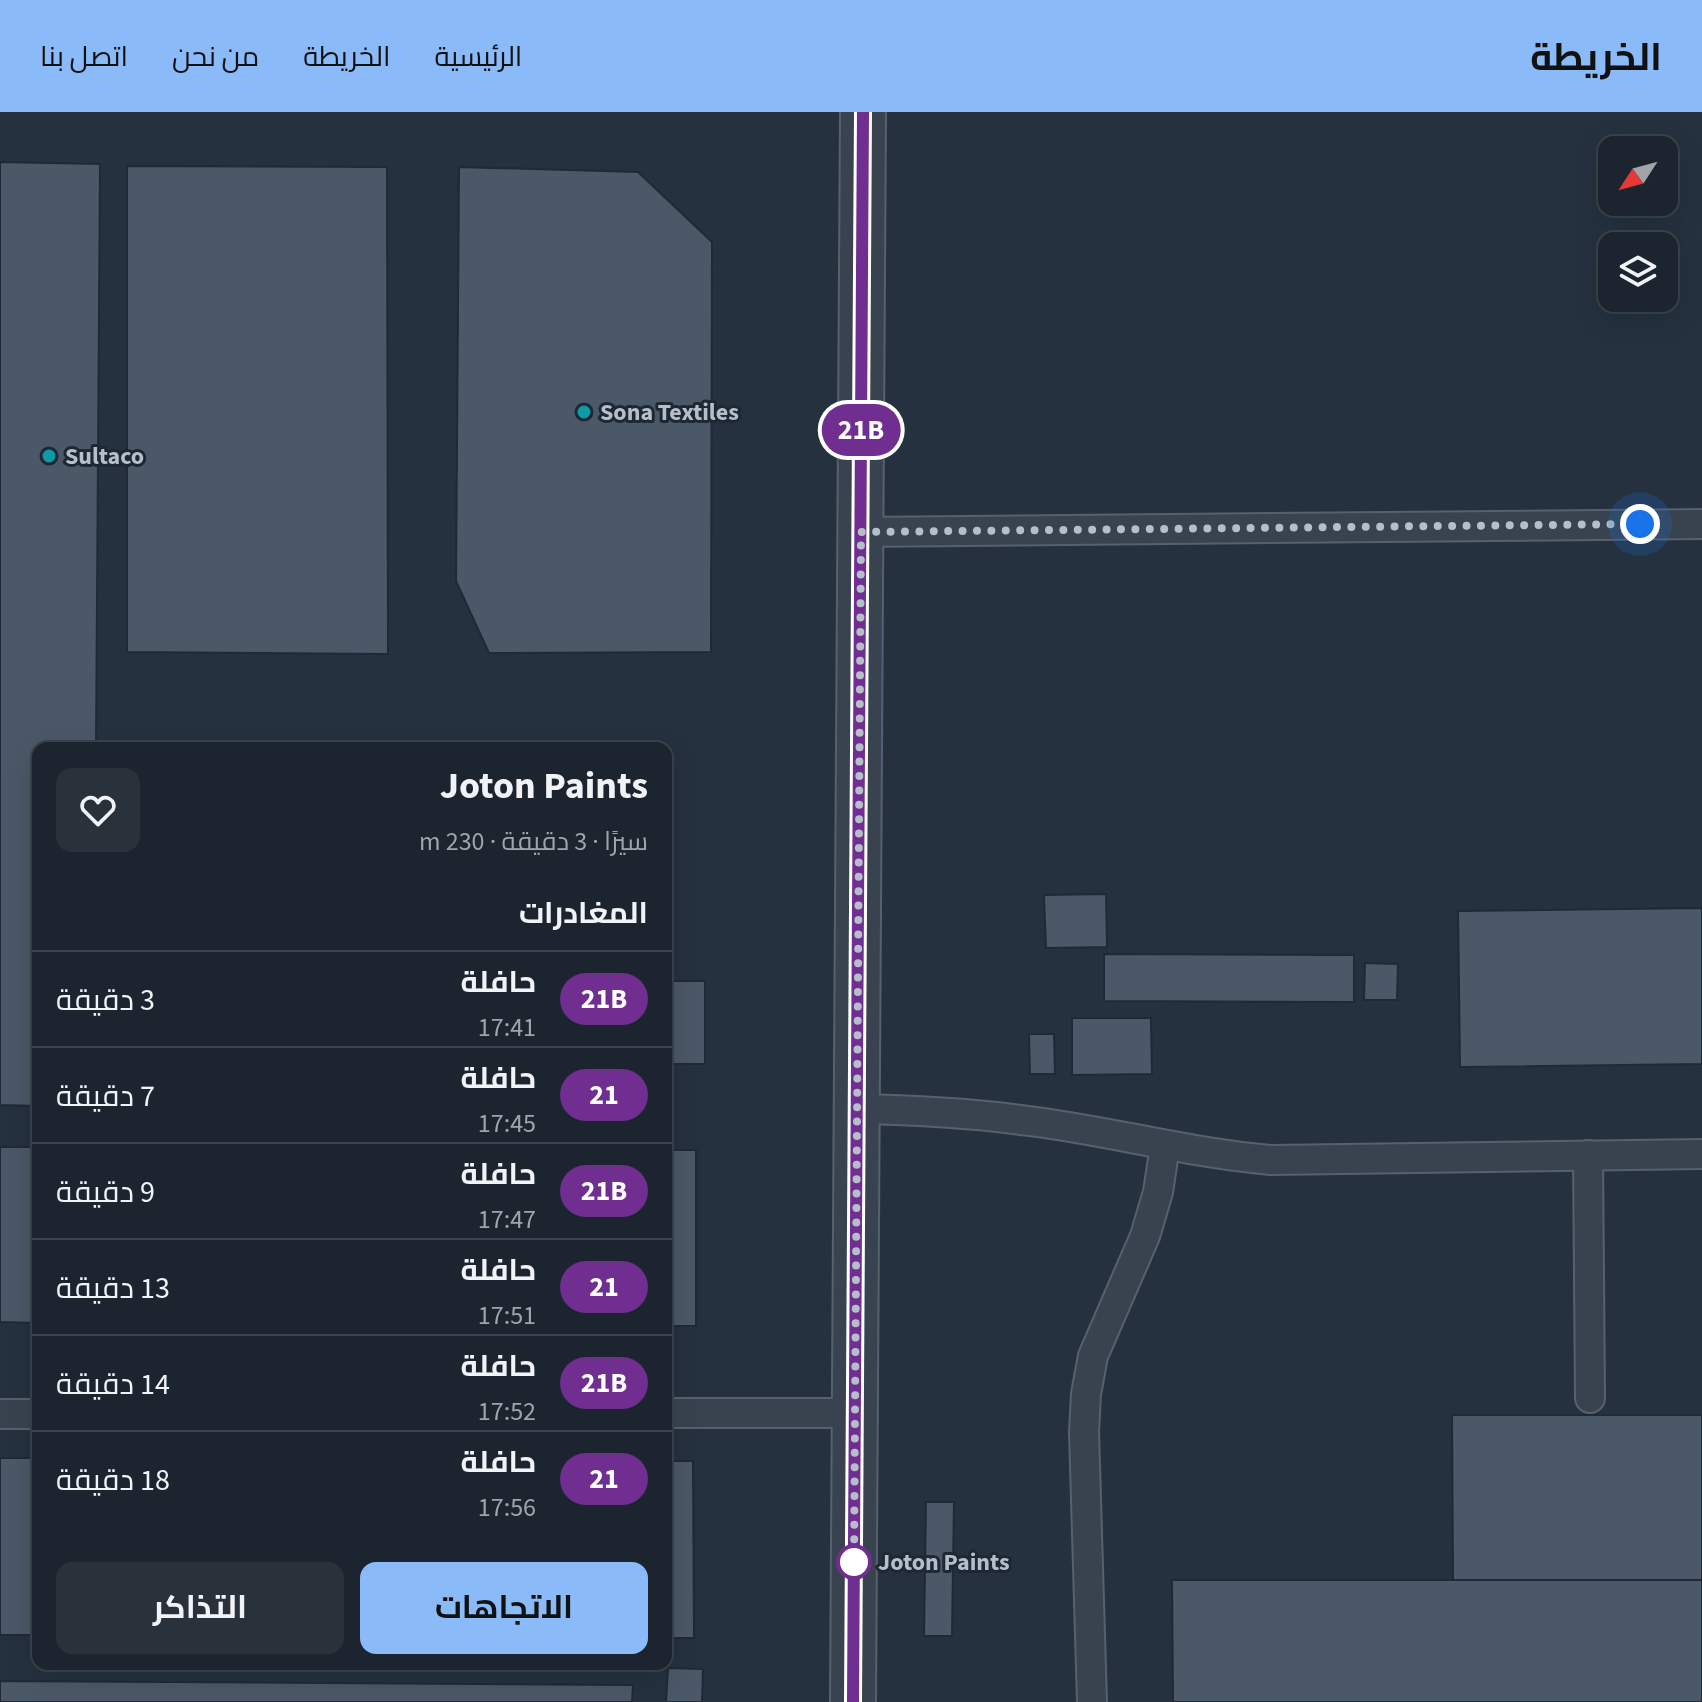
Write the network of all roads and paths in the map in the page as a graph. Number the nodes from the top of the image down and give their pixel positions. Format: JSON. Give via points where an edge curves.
{"nodes":[{"id":1,"x":863,"y":112,"type":"edge"},
{"id":2,"x":1702,"y":524,"type":"edge"},
{"id":3,"x":861,"y":532,"type":"junction"},
{"id":4,"x":857,"y":1109,"type":"junction"},
{"id":5,"x":1165,"y":1146,"type":"junction"},
{"id":6,"x":1702,"y":1154,"type":"edge"},
{"id":7,"x":1588,"y":1155,"type":"junction"},
{"id":8,"x":1590,"y":1398,"type":"dead end"},
{"id":9,"x":672,"y":1413,"type":"edge"},
{"id":10,"x":855,"y":1413,"type":"junction"},
{"id":11,"x":0,"y":1414,"type":"edge"},
{"id":12,"x":32,"y":1414,"type":"edge"},
{"id":13,"x":853,"y":1702,"type":"edge"},
{"id":14,"x":1092,"y":1702,"type":"edge"}],
"edges":[{"from":1,"to":3,"type":"street"},
{"from":2,"to":3,"type":"lane"},
{"from":3,"to":4,"type":"street"},
{"from":4,"to":5,"type":"lane","via":[[1029,1121]]},
{"from":4,"to":10,"type":"street"},
{"from":5,"to":7,"type":"lane","via":[[1271,1160]]},
{"from":5,"to":14,"type":"lane","via":[[1145,1236],[1093,1356],[1086,1394]]},
{"from":6,"to":7,"type":"lane"},
{"from":7,"to":8,"type":"lane"},
{"from":9,"to":10,"type":"lane"},
{"from":10,"to":13,"type":"street"},
{"from":11,"to":12,"type":"lane"}]}
